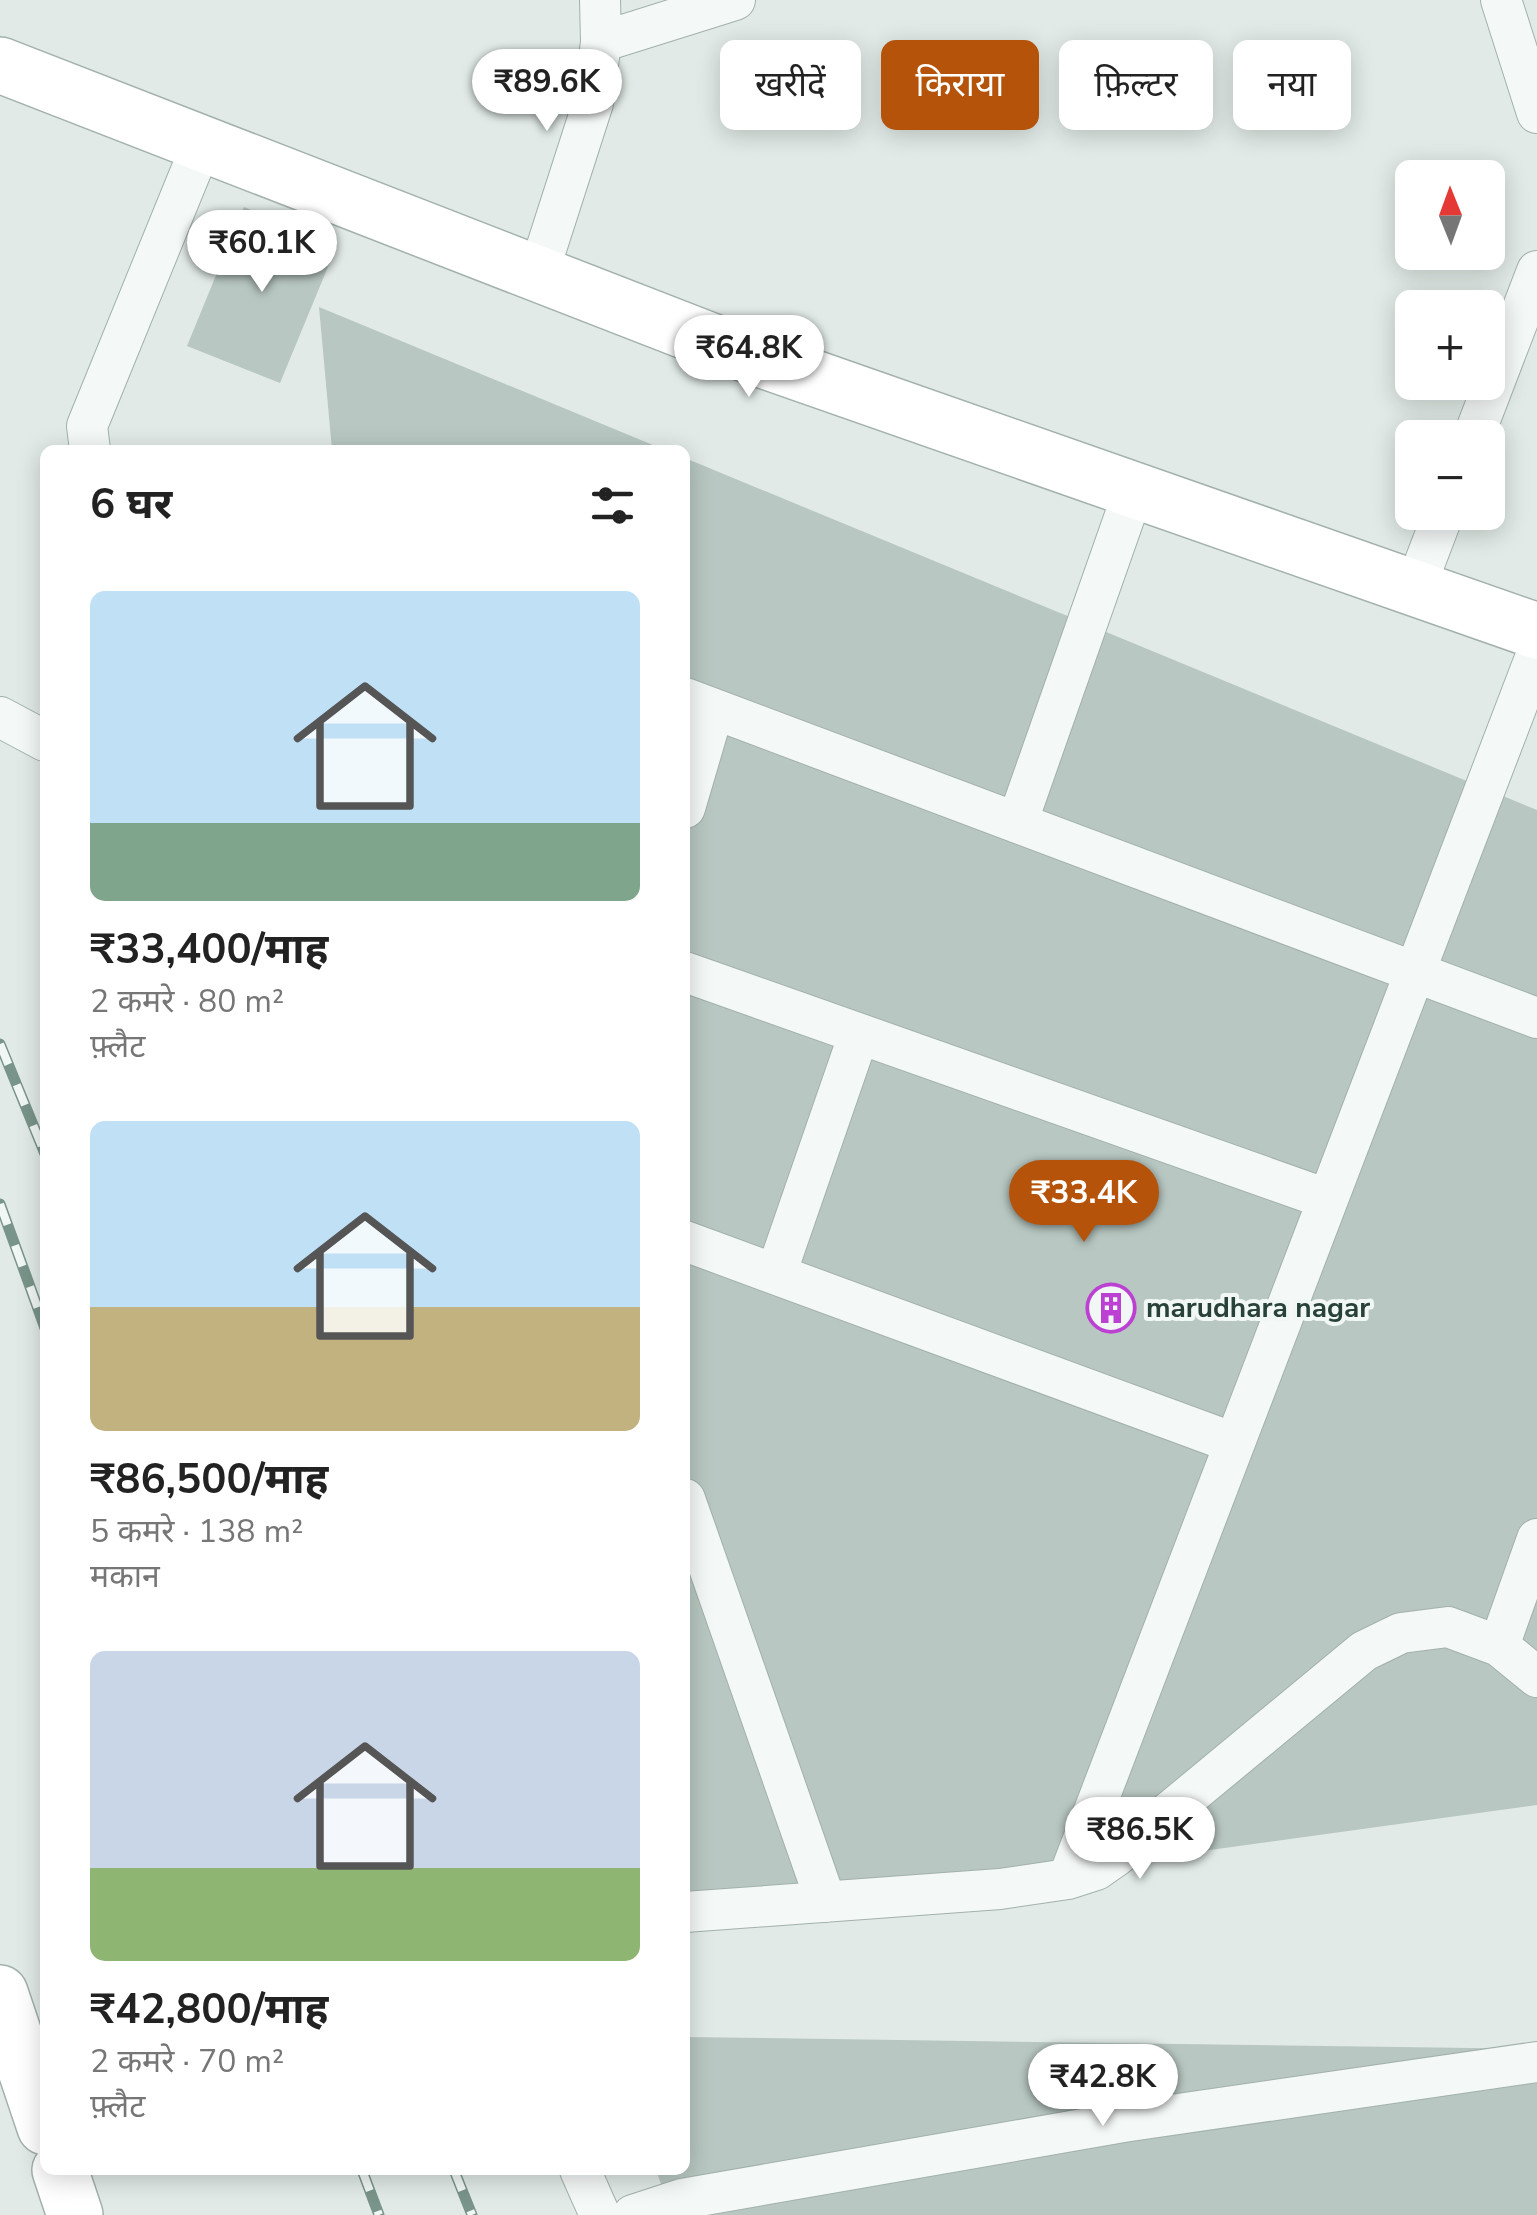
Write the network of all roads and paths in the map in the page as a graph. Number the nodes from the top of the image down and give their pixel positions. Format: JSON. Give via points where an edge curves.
{"nodes":[{"id":1,"x":600,"y":0,"type":"edge"},
{"id":2,"x":734,"y":0,"type":"edge"},
{"id":3,"x":1502,"y":0,"type":"edge"},
{"id":4,"x":601,"y":42,"type":"junction"},
{"id":5,"x":0,"y":65,"type":"edge"},
{"id":6,"x":1537,"y":114,"type":"edge"},
{"id":7,"x":202,"y":144,"type":"junction"},
{"id":8,"x":1537,"y":271,"type":"edge"},
{"id":9,"x":538,"y":274,"type":"junction"},
{"id":10,"x":1480,"y":420,"type":"edge"},
{"id":11,"x":89,"y":445,"type":"edge"},
{"id":12,"x":1134,"y":490,"type":"junction"},
{"id":13,"x":1437,"y":530,"type":"edge"},
{"id":14,"x":1415,"y":588,"type":"junction"},
{"id":15,"x":1537,"y":631,"type":"edge"},
{"id":16,"x":1537,"y":653,"type":"edge"},
{"id":17,"x":700,"y":704,"type":"edge"},
{"id":18,"x":0,"y":717,"type":"edge"},
{"id":19,"x":40,"y":738,"type":"edge"},
{"id":20,"x":690,"y":773,"type":"edge"},
{"id":21,"x":1017,"y":823,"type":"junction"},
{"id":22,"x":1414,"y":972,"type":"junction"},
{"id":23,"x":690,"y":974,"type":"edge"},
{"id":24,"x":1537,"y":1018,"type":"edge"},
{"id":25,"x":860,"y":1034,"type":"junction"},
{"id":26,"x":1327,"y":1199,"type":"junction"},
{"id":27,"x":690,"y":1242,"type":"edge"},
{"id":28,"x":776,"y":1274,"type":"junction"},
{"id":29,"x":1234,"y":1444,"type":"junction"},
{"id":30,"x":690,"y":1513,"type":"edge"},
{"id":31,"x":1537,"y":1539,"type":"edge"},
{"id":32,"x":1500,"y":1646,"type":"junction"},
{"id":33,"x":1537,"y":1677,"type":"edge"},
{"id":34,"x":1068,"y":1879,"type":"junction"},
{"id":35,"x":826,"y":1902,"type":"junction"},
{"id":36,"x":690,"y":1912,"type":"edge"},
{"id":37,"x":0,"y":1993,"type":"edge"},
{"id":38,"x":1537,"y":2062,"type":"edge"},
{"id":39,"x":40,"y":2112,"type":"edge"},
{"id":40,"x":62,"y":2175,"type":"edge"},
{"id":41,"x":582,"y":2175,"type":"edge"},
{"id":42,"x":75,"y":2215,"type":"edge"},
{"id":43,"x":600,"y":2215,"type":"edge"},
{"id":44,"x":632,"y":2215,"type":"edge"}],
"edges":[{"from":1,"to":4,"type":"street"},
{"from":2,"to":4,"type":"street"},
{"from":3,"to":6,"type":"street"},
{"from":4,"to":9,"type":"street","via":[[594,103]]},
{"from":5,"to":7,"type":"street"},
{"from":7,"to":9,"type":"street"},
{"from":7,"to":11,"type":"street","via":[[87,426]]},
{"from":8,"to":10,"type":"street"},
{"from":9,"to":12,"type":"street"},
{"from":12,"to":14,"type":"street"},
{"from":12,"to":21,"type":"street"},
{"from":13,"to":14,"type":"street"},
{"from":14,"to":15,"type":"street"},
{"from":16,"to":22,"type":"street"},
{"from":17,"to":20,"type":"street"},
{"from":17,"to":21,"type":"street"},
{"from":18,"to":19,"type":"street"},
{"from":21,"to":22,"type":"street"},
{"from":22,"to":24,"type":"street"},
{"from":22,"to":26,"type":"street"},
{"from":23,"to":25,"type":"street"},
{"from":25,"to":26,"type":"street"},
{"from":25,"to":28,"type":"street"},
{"from":26,"to":29,"type":"street"},
{"from":27,"to":28,"type":"street"},
{"from":28,"to":29,"type":"street"},
{"from":29,"to":34,"type":"street"},
{"from":30,"to":35,"type":"street"},
{"from":31,"to":32,"type":"street"},
{"from":32,"to":33,"type":"street"},
{"from":32,"to":34,"type":"street","via":[[1448,1627],[1401,1633],[1364,1652],[1116,1856]]},
{"from":34,"to":35,"type":"street"},
{"from":35,"to":36,"type":"street"},
{"from":37,"to":39,"type":"street"},
{"from":38,"to":44,"type":"street","via":[[1123,2122],[682,2199]]},
{"from":40,"to":42,"type":"street"},
{"from":41,"to":43,"type":"street"}]}
